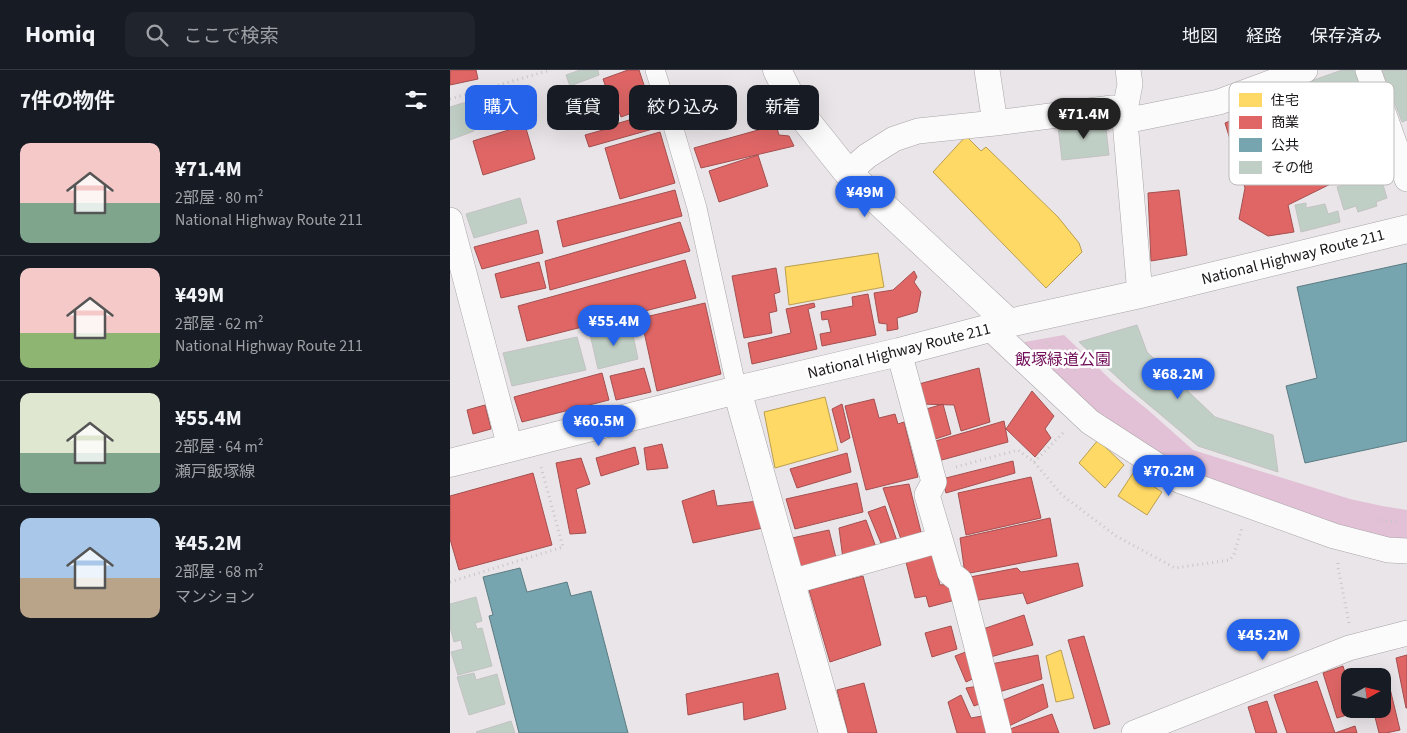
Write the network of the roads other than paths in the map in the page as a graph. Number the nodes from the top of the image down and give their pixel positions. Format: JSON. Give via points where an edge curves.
{"nodes":[{"id":1,"x":655,"y":70,"type":"edge"},
{"id":2,"x":777,"y":70,"type":"edge"},
{"id":3,"x":987,"y":70,"type":"edge"},
{"id":4,"x":1128,"y":70,"type":"edge"},
{"id":5,"x":1305,"y":70,"type":"edge"},
{"id":6,"x":1368,"y":70,"type":"edge"},
{"id":7,"x":1273,"y":82,"type":"edge"},
{"id":8,"x":1372,"y":82,"type":"edge"},
{"id":9,"x":1229,"y":98,"type":"edge"},
{"id":10,"x":1124,"y":118,"type":"junction"},
{"id":11,"x":995,"y":123,"type":"junction"},
{"id":12,"x":1394,"y":142,"type":"edge"},
{"id":13,"x":848,"y":172,"type":"junction"},
{"id":14,"x":1407,"y":178,"type":"edge"},
{"id":15,"x":450,"y":220,"type":"edge"},
{"id":16,"x":1407,"y":229,"type":"edge"},
{"id":17,"x":1140,"y":294,"type":"junction"},
{"id":18,"x":999,"y":325,"type":"junction"},
{"id":19,"x":899,"y":352,"type":"junction"},
{"id":20,"x":737,"y":390,"type":"junction"},
{"id":21,"x":510,"y":447,"type":"junction"},
{"id":22,"x":450,"y":463,"type":"edge"},
{"id":23,"x":940,"y":540,"type":"junction"},
{"id":24,"x":1407,"y":551,"type":"edge"},
{"id":25,"x":791,"y":582,"type":"junction"},
{"id":26,"x":1407,"y":633,"type":"edge"},
{"id":27,"x":833,"y":733,"type":"edge"},
{"id":28,"x":999,"y":733,"type":"edge"},
{"id":29,"x":1134,"y":733,"type":"edge"}],
"edges":[{"from":1,"to":20,"type":"street","via":[[697,208]]},
{"from":2,"to":13,"type":"main road","via":[[796,108]]},
{"from":3,"to":11,"type":"street"},
{"from":4,"to":10,"type":"street","via":[[1130,84]]},
{"from":5,"to":7,"type":"street"},
{"from":6,"to":8,"type":"street"},
{"from":9,"to":10,"type":"street"},
{"from":10,"to":11,"type":"street","via":[[1118,109],[1112,108]]},
{"from":10,"to":17,"type":"street"},
{"from":11,"to":13,"type":"street","via":[[918,131],[894,139],[866,156]]},
{"from":12,"to":14,"type":"street"},
{"from":13,"to":18,"type":"main road"},
{"from":15,"to":21,"type":"street"},
{"from":16,"to":17,"type":"main road","name":"National Highway Route 211"},
{"from":17,"to":18,"type":"main road","name":"National Highway Route 211"},
{"from":18,"to":19,"type":"main road","name":"National Highway Route 211"},
{"from":18,"to":24,"type":"street","via":[[1090,422],[1181,481],[1341,537],[1388,550]]},
{"from":19,"to":20,"type":"main road","name":"National Highway Route 211"},
{"from":19,"to":23,"type":"street","via":[[934,482],[927,495]]},
{"from":20,"to":21,"type":"main road","name":"National Highway Route 211"},
{"from":20,"to":25,"type":"main road"},
{"from":21,"to":22,"type":"main road","name":"National Highway Route 211"},
{"from":23,"to":25,"type":"street"},
{"from":23,"to":28,"type":"street","via":[[950,573],[960,581]]},
{"from":25,"to":27,"type":"main road"},
{"from":26,"to":29,"type":"street","via":[[1354,647]]}]}
